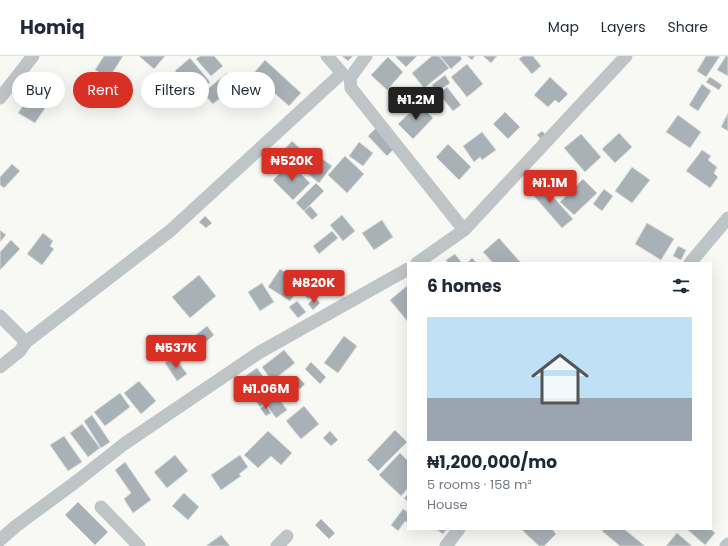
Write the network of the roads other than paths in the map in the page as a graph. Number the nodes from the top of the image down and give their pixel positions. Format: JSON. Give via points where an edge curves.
{"nodes":[{"id":1,"x":33,"y":56,"type":"edge"},
{"id":2,"x":327,"y":56,"type":"edge"},
{"id":3,"x":366,"y":56,"type":"edge"},
{"id":4,"x":626,"y":56,"type":"edge"},
{"id":5,"x":0,"y":98,"type":"edge"},
{"id":6,"x":728,"y":218,"type":"edge"},
{"id":7,"x":464,"y":230,"type":"junction"},
{"id":8,"x":419,"y":262,"type":"edge"},
{"id":9,"x":691,"y":262,"type":"edge"},
{"id":10,"x":407,"y":270,"type":"edge"},
{"id":11,"x":0,"y":316,"type":"edge"},
{"id":12,"x":26,"y":342,"type":"junction"},
{"id":13,"x":0,"y":367,"type":"edge"},
{"id":14,"x":101,"y":507,"type":"dead end"},
{"id":15,"x":458,"y":530,"type":"edge"},
{"id":16,"x":288,"y":536,"type":"dead end"},
{"id":17,"x":0,"y":540,"type":"edge"},
{"id":18,"x":140,"y":546,"type":"edge"},
{"id":19,"x":277,"y":546,"type":"edge"},
{"id":20,"x":446,"y":546,"type":"edge"}],
"edges":[{"from":1,"to":5,"type":"street"},
{"from":2,"to":12,"type":"street","via":[[342,73],[170,231]]},
{"from":3,"to":7,"type":"street","via":[[350,78],[351,88]]},
{"from":4,"to":7,"type":"street"},
{"from":6,"to":9,"type":"street"},
{"from":7,"to":8,"type":"street"},
{"from":10,"to":17,"type":"street","via":[[260,352],[124,444]]},
{"from":11,"to":12,"type":"street"},
{"from":12,"to":13,"type":"street","via":[[20,351]]},
{"from":14,"to":18,"type":"street"},
{"from":15,"to":20,"type":"street"},
{"from":16,"to":19,"type":"street"}]}
